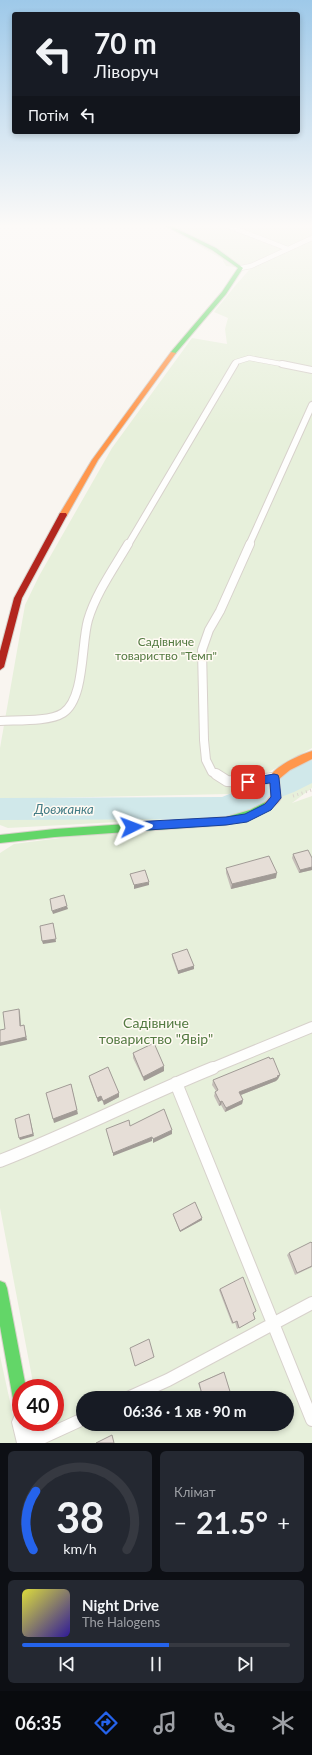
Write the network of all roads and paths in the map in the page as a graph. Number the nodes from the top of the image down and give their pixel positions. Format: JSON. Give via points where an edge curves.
{"nodes":[{"id":1,"x":225,"y":291,"type":"edge"},
{"id":2,"x":312,"y":370,"type":"edge"},
{"id":3,"x":312,"y":405,"type":"edge"},
{"id":4,"x":0,"y":667,"type":"edge"},
{"id":5,"x":0,"y":721,"type":"edge"},
{"id":6,"x":312,"y":755,"type":"edge"},
{"id":7,"x":275,"y":785,"type":"junction"},
{"id":8,"x":0,"y":839,"type":"edge"},
{"id":9,"x":312,"y":1028,"type":"edge"},
{"id":10,"x":176,"y":1083,"type":"junction"},
{"id":11,"x":0,"y":1161,"type":"edge"},
{"id":12,"x":0,"y":1293,"type":"edge"},
{"id":13,"x":312,"y":1303,"type":"edge"},
{"id":14,"x":273,"y":1323,"type":"junction"},
{"id":15,"x":17,"y":1379,"type":"edge"},
{"id":16,"x":144,"y":1391,"type":"edge"},
{"id":17,"x":312,"y":1420,"type":"edge"},
{"id":18,"x":76,"y":1422,"type":"edge"},
{"id":19,"x":28,"y":1431,"type":"edge"},
{"id":20,"x":31,"y":1443,"type":"edge"}],
"edges":[{"from":1,"to":4,"type":"street","via":[[169,358],[95,460],[18,598]]},
{"from":2,"to":5,"type":"lane","via":[[249,358],[236,362],[98,596],[88,620],[77,692],[72,703],[62,713],[48,717]]},
{"from":3,"to":7,"type":"lane","via":[[202,650],[204,740],[206,760],[212,772],[226,781]]},
{"from":6,"to":7,"type":"street","via":[[280,772]]},
{"from":7,"to":8,"type":"street","via":[[276,798],[268,807],[247,818],[55,832]]},
{"from":9,"to":10,"type":"lane"},
{"from":10,"to":11,"type":"lane"},
{"from":10,"to":14,"type":"lane"},
{"from":12,"to":15,"type":"street"},
{"from":13,"to":14,"type":"lane"},
{"from":14,"to":16,"type":"lane"},
{"from":14,"to":17,"type":"lane"},
{"from":18,"to":20,"type":"lane"},
{"from":19,"to":20,"type":"street"}]}
